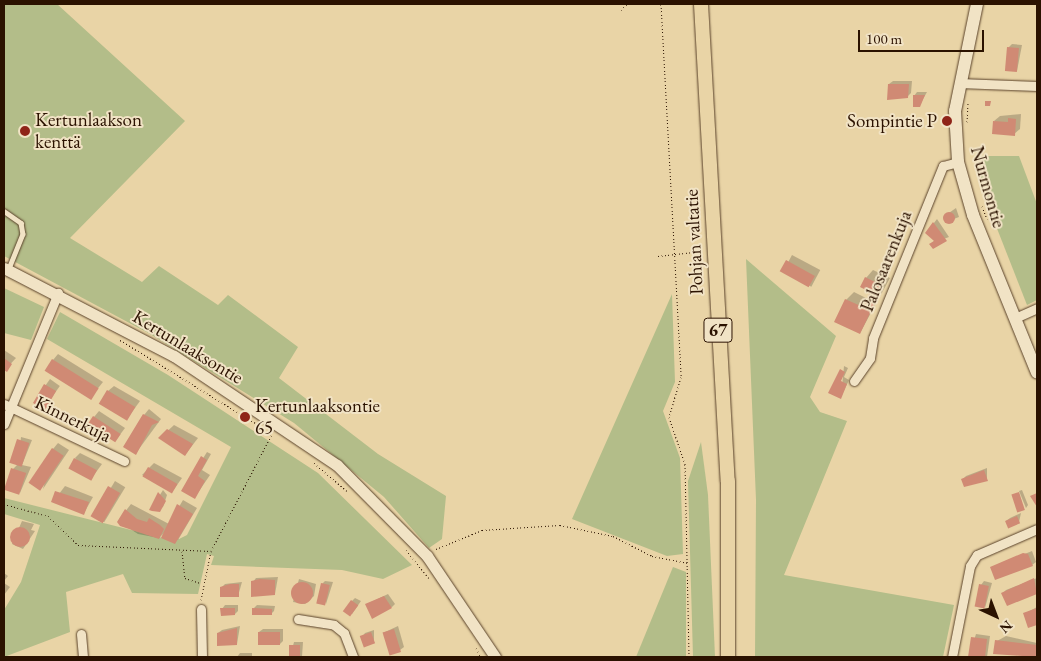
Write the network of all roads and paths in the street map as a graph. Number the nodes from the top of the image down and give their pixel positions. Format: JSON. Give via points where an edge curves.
{"nodes":[{"id":1,"x":628,"y":4,"type":"edge"},
{"id":2,"x":661,"y":4,"type":"edge"},
{"id":3,"x":700,"y":4,"type":"edge"},
{"id":4,"x":977,"y":4,"type":"edge"},
{"id":5,"x":621,"y":10,"type":"dead end"},
{"id":6,"x":965,"y":84,"type":"junction"},
{"id":7,"x":1037,"y":86,"type":"edge"},
{"id":8,"x":967,"y":125,"type":"dead end"},
{"id":9,"x":958,"y":162,"type":"junction"},
{"id":10,"x":981,"y":202,"type":"dead end"},
{"id":11,"x":4,"y":211,"type":"edge"},
{"id":12,"x":989,"y":226,"type":"dead end"},
{"id":13,"x":714,"y":251,"type":"junction"},
{"id":14,"x":675,"y":254,"type":"junction"},
{"id":15,"x":658,"y":256,"type":"dead end"},
{"id":16,"x":6,"y":270,"type":"edge"},
{"id":17,"x":58,"y":293,"type":"junction"},
{"id":18,"x":1037,"y":308,"type":"edge"},
{"id":19,"x":1015,"y":318,"type":"junction"},
{"id":20,"x":115,"y":337,"type":"dead end"},
{"id":21,"x":1037,"y":373,"type":"edge"},
{"id":22,"x":854,"y":382,"type":"dead end"},
{"id":23,"x":6,"y":404,"type":"edge"},
{"id":24,"x":4,"y":424,"type":"edge"},
{"id":25,"x":258,"y":425,"type":"dead end"},
{"id":26,"x":265,"y":430,"type":"dead end"},
{"id":27,"x":272,"y":434,"type":"junction"},
{"id":28,"x":280,"y":439,"type":"dead end"},
{"id":29,"x":124,"y":461,"type":"dead end"},
{"id":30,"x":313,"y":462,"type":"dead end"},
{"id":31,"x":349,"y":492,"type":"dead end"},
{"id":32,"x":4,"y":504,"type":"edge"},
{"id":33,"x":1037,"y":529,"type":"edge"},
{"id":34,"x":400,"y":543,"type":"dead end"},
{"id":35,"x":182,"y":550,"type":"junction"},
{"id":36,"x":211,"y":551,"type":"junction"},
{"id":37,"x":422,"y":559,"type":"junction"},
{"id":38,"x":688,"y":563,"type":"junction"},
{"id":39,"x":201,"y":584,"type":"junction"},
{"id":40,"x":433,"y":584,"type":"dead end"},
{"id":41,"x":201,"y":609,"type":"joint"},
{"id":42,"x":298,"y":619,"type":"dead end"},
{"id":43,"x":81,"y":634,"type":"dead end"},
{"id":44,"x":471,"y":640,"type":"dead end"},
{"id":45,"x":83,"y":657,"type":"edge"},
{"id":46,"x":202,"y":657,"type":"edge"},
{"id":47,"x":353,"y":657,"type":"edge"},
{"id":48,"x":481,"y":657,"type":"edge"},
{"id":49,"x":495,"y":657,"type":"edge"},
{"id":50,"x":689,"y":657,"type":"edge"},
{"id":51,"x":728,"y":657,"type":"edge"},
{"id":52,"x":952,"y":657,"type":"edge"}],
"edges":[{"from":1,"to":5,"type":"path"},
{"from":2,"to":14,"type":"path"},
{"from":3,"to":13,"type":"highway","name":"Pohjan valtatie","number":"67"},
{"from":4,"to":6,"type":"main road","name":"Nurmontie"},
{"from":6,"to":7,"type":"street"},
{"from":6,"to":8,"type":"path"},
{"from":6,"to":9,"type":"main road","name":"Nurmontie","via":[[955,111]]},
{"from":9,"to":19,"type":"main road","name":"Nurmontie","via":[[973,215]]},
{"from":9,"to":22,"type":"street","name":"Palosaarenkuja","via":[[943,166],[872,338],[870,358]]},
{"from":10,"to":12,"type":"path"},
{"from":11,"to":16,"type":"lane","via":[[20,223],[23,234]]},
{"from":13,"to":14,"type":"path"},
{"from":13,"to":51,"type":"highway","name":"Pohjan valtatie","number":"67","via":[[728,482]]},
{"from":14,"to":15,"type":"path"},
{"from":14,"to":38,"type":"path","via":[[681,377],[669,417],[685,464]]},
{"from":16,"to":17,"type":"street","name":"Kertunlaaksontie"},
{"from":17,"to":23,"type":"street"},
{"from":17,"to":37,"type":"street","name":"Kertunlaaksontie","via":[[174,356],[294,433],[376,500]]},
{"from":18,"to":19,"type":"street"},
{"from":19,"to":21,"type":"main road","name":"Nurmontie"},
{"from":20,"to":25,"type":"path"},
{"from":23,"to":24,"type":"street"},
{"from":23,"to":29,"type":"street","name":"Kinnerkuja"},
{"from":26,"to":27,"type":"path"},
{"from":27,"to":28,"type":"path"},
{"from":27,"to":36,"type":"path"},
{"from":30,"to":31,"type":"path"},
{"from":32,"to":35,"type":"path","via":[[48,516],[78,545]]},
{"from":33,"to":52,"type":"street","via":[[977,555],[970,566]]},
{"from":34,"to":37,"type":"path"},
{"from":35,"to":36,"type":"path"},
{"from":35,"to":39,"type":"path","via":[[185,578]]},
{"from":36,"to":39,"type":"path"},
{"from":37,"to":38,"type":"path","via":[[482,530],[560,525],[613,536],[652,556]]},
{"from":37,"to":40,"type":"path"},
{"from":37,"to":49,"type":"street","name":"Kertunlaaksontie"},
{"from":38,"to":50,"type":"path"},
{"from":39,"to":41,"type":"path"},
{"from":41,"to":46,"type":"street"},
{"from":42,"to":47,"type":"street","via":[[334,625],[344,633]]},
{"from":43,"to":45,"type":"street"},
{"from":44,"to":48,"type":"path"}]}
